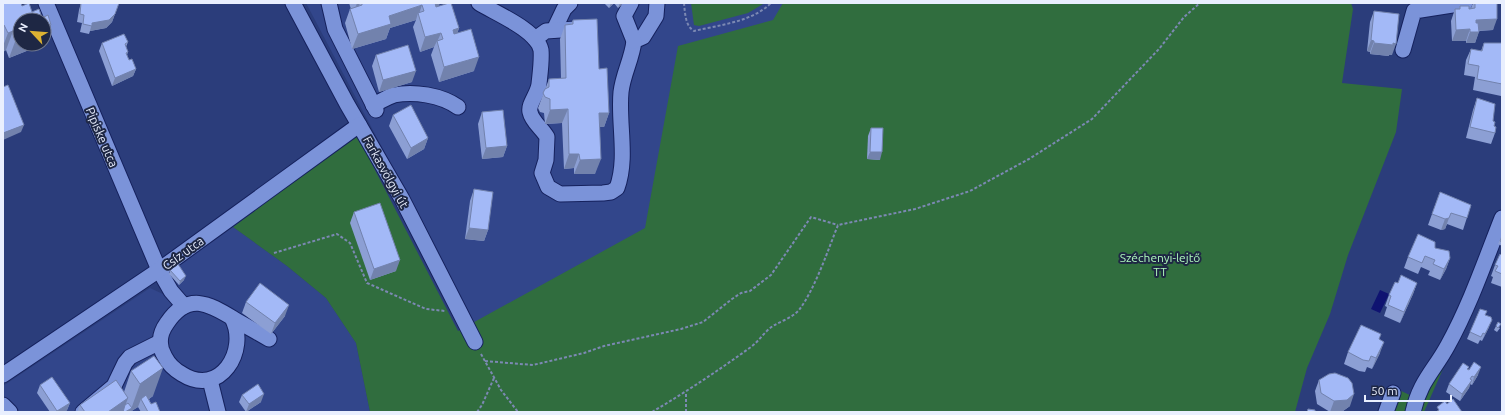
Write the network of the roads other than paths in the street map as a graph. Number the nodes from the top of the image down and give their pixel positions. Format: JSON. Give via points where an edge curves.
{"nodes":[{"id":1,"x":46,"y":3,"type":"edge"},
{"id":2,"x":293,"y":3,"type":"edge"},
{"id":3,"x":329,"y":3,"type":"edge"},
{"id":4,"x":479,"y":3,"type":"edge"},
{"id":5,"x":570,"y":3,"type":"edge"},
{"id":6,"x":631,"y":3,"type":"edge"},
{"id":7,"x":657,"y":3,"type":"edge"},
{"id":8,"x":1465,"y":3,"type":"edge"},
{"id":9,"x":554,"y":30,"type":"junction"},
{"id":10,"x":575,"y":30,"type":"edge"},
{"id":11,"x":535,"y":39,"type":"junction"},
{"id":12,"x":634,"y":41,"type":"junction"},
{"id":13,"x":1403,"y":50,"type":"dead end"},
{"id":14,"x":372,"y":102,"type":"junction"},
{"id":15,"x":347,"y":104,"type":"junction"},
{"id":16,"x":458,"y":107,"type":"dead end"},
{"id":17,"x":359,"y":125,"type":"junction"},
{"id":18,"x":1502,"y":218,"type":"edge"},
{"id":19,"x":159,"y":270,"type":"junction"},
{"id":20,"x":184,"y":306,"type":"junction"},
{"id":21,"x":232,"y":318,"type":"junction"},
{"id":22,"x":269,"y":339,"type":"dead end"},
{"id":23,"x":160,"y":342,"type":"junction"},
{"id":24,"x":475,"y":342,"type":"road end"},
{"id":25,"x":3,"y":375,"type":"edge"},
{"id":26,"x":210,"y":380,"type":"junction"},
{"id":27,"x":1394,"y":393,"type":"dead end"},
{"id":28,"x":3,"y":405,"type":"edge"},
{"id":29,"x":215,"y":411,"type":"edge"},
{"id":30,"x":10,"y":412,"type":"edge"},
{"id":31,"x":83,"y":412,"type":"edge"},
{"id":32,"x":1386,"y":412,"type":"edge"},
{"id":33,"x":1413,"y":412,"type":"edge"}],
"edges":[{"from":1,"to":19,"type":"street","name":"Pipiske utca"},
{"from":2,"to":15,"type":"street","name":"Farkasvölgyi út"},
{"from":3,"to":14,"type":"street","via":[[335,29]]},
{"from":4,"to":11,"type":"street","via":[[524,29]]},
{"from":5,"to":9,"type":"street","via":[[564,9]]},
{"from":6,"to":12,"type":"street","via":[[624,16]]},
{"from":7,"to":12,"type":"street","via":[[656,16],[643,38]]},
{"from":8,"to":13,"type":"street","via":[[1414,11]]},
{"from":9,"to":10,"type":"street"},
{"from":9,"to":11,"type":"street","via":[[546,31]]},
{"from":11,"to":12,"type":"street","via":[[541,50],[539,82],[538,93],[532,102],[530,112],[547,137],[546,160],[542,173],[548,187],[560,194],[603,193],[617,188],[622,171],[622,92]]},
{"from":14,"to":15,"type":"street"},
{"from":14,"to":16,"type":"street","via":[[393,95],[418,94],[447,100]]},
{"from":15,"to":17,"type":"street","name":"Farkasvölgyi út"},
{"from":17,"to":19,"type":"street","name":"Csíz utca"},
{"from":17,"to":24,"type":"street","name":"Farkasvölgyi út","via":[[402,199]]},
{"from":18,"to":33,"type":"street","via":[[1468,304],[1447,346],[1423,382]]},
{"from":19,"to":20,"type":"street","name":"Pipiske utca","via":[[171,291]]},
{"from":19,"to":25,"type":"street","name":"Csíz utca"},
{"from":20,"to":21,"type":"street","via":[[210,306]]},
{"from":20,"to":23,"type":"street","via":[[165,326]]},
{"from":21,"to":22,"type":"street"},
{"from":21,"to":26,"type":"street","via":[[237,334],[235,354],[226,370]]},
{"from":23,"to":26,"type":"street","via":[[165,357],[174,369],[194,379]]},
{"from":23,"to":31,"type":"street","via":[[130,357],[114,386]]},
{"from":26,"to":29,"type":"street"},
{"from":27,"to":32,"type":"street"},
{"from":28,"to":30,"type":"street"}]}
